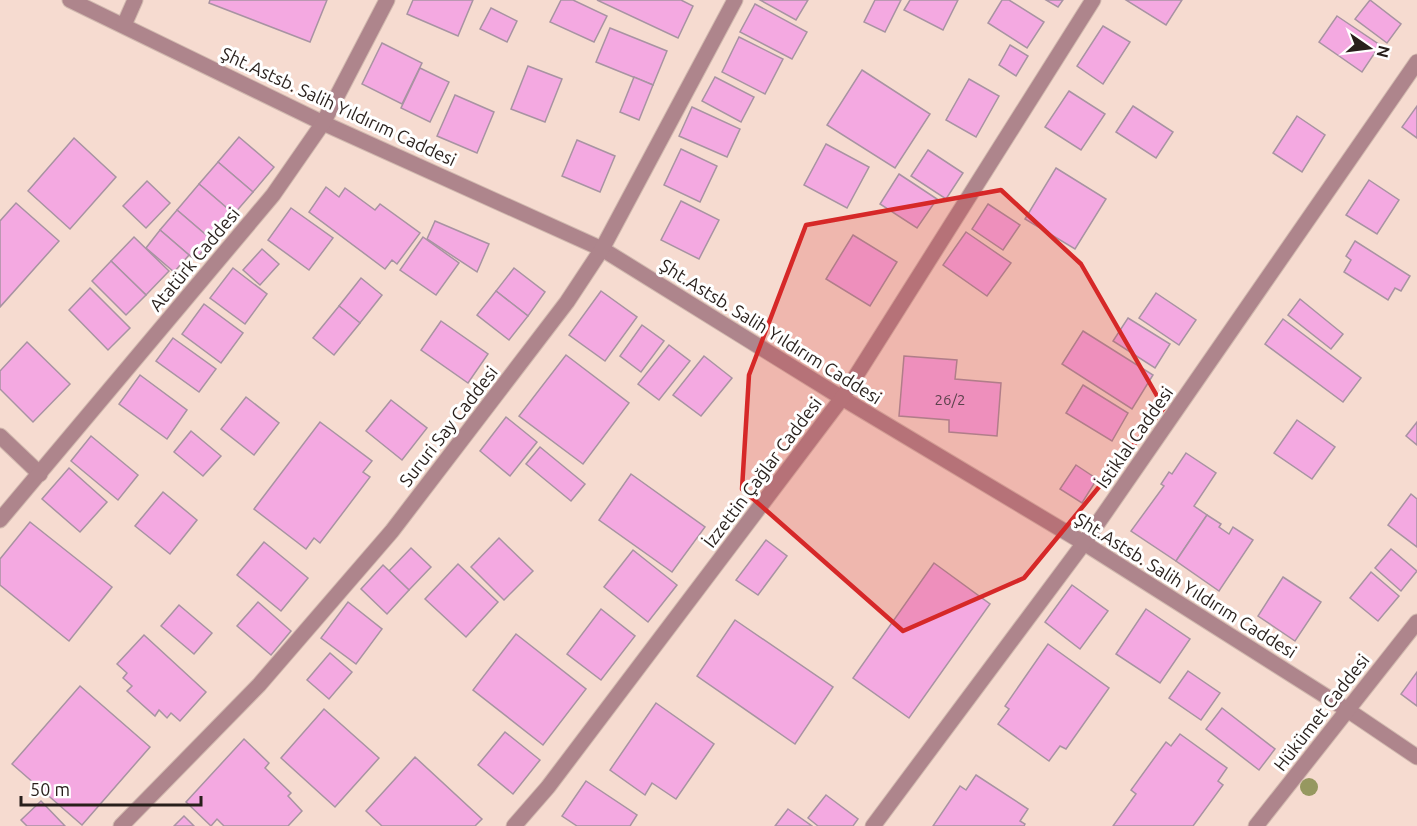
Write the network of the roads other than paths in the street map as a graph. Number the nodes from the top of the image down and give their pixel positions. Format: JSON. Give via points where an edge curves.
{"nodes":[{"id":1,"x":70,"y":0,"type":"edge"},
{"id":2,"x":135,"y":0,"type":"edge"},
{"id":3,"x":387,"y":0,"type":"edge"},
{"id":4,"x":735,"y":0,"type":"edge"},
{"id":5,"x":1093,"y":0,"type":"edge"},
{"id":6,"x":124,"y":25,"type":"junction"},
{"id":7,"x":1417,"y":62,"type":"edge"},
{"id":8,"x":323,"y":123,"type":"junction"},
{"id":9,"x":602,"y":249,"type":"junction"},
{"id":10,"x":842,"y":398,"type":"junction"},
{"id":11,"x":0,"y":436,"type":"edge"},
{"id":12,"x":40,"y":474,"type":"junction"},
{"id":13,"x":0,"y":520,"type":"edge"},
{"id":14,"x":1084,"y":543,"type":"junction"},
{"id":15,"x":1417,"y":622,"type":"edge"},
{"id":16,"x":1346,"y":709,"type":"junction"},
{"id":17,"x":1417,"y":757,"type":"edge"},
{"id":18,"x":121,"y":826,"type":"edge"},
{"id":19,"x":514,"y":826,"type":"edge"},
{"id":20,"x":873,"y":826,"type":"edge"},
{"id":21,"x":1256,"y":826,"type":"edge"}],
"edges":[{"from":1,"to":6,"type":"street","name":"Şht.Astsb. Salih Yıldırım Caddesi"},
{"from":2,"to":6,"type":"street"},
{"from":3,"to":8,"type":"street","name":"Atatürk Caddesi"},
{"from":4,"to":9,"type":"street","name":"Sururi Say Caddesi"},
{"from":5,"to":10,"type":"street","name":"İzzettin Çağlar Caddesi"},
{"from":6,"to":8,"type":"street","name":"Şht.Astsb. Salih Yıldırım Caddesi"},
{"from":7,"to":14,"type":"street","name":"İstiklal Caddesi"},
{"from":8,"to":9,"type":"street","name":"Şht.Astsb. Salih Yıldırım Caddesi"},
{"from":8,"to":12,"type":"street","name":"Atatürk Caddesi","via":[[273,195]]},
{"from":9,"to":10,"type":"street","name":"Şht.Astsb. Salih Yıldırım Caddesi"},
{"from":9,"to":18,"type":"street","name":"Sururi Say Caddesi","via":[[542,336],[392,531],[259,684]]},
{"from":10,"to":14,"type":"street","name":"Şht.Astsb. Salih Yıldırım Caddesi"},
{"from":10,"to":19,"type":"street","name":"İzzettin Çağlar Caddesi","via":[[548,787]]},
{"from":11,"to":12,"type":"street"},
{"from":12,"to":13,"type":"street","name":"Atatürk Caddesi"},
{"from":14,"to":16,"type":"street","name":"Şht.Astsb. Salih Yıldırım Caddesi"},
{"from":14,"to":20,"type":"street","name":"İstiklal Caddesi"},
{"from":15,"to":16,"type":"street","name":"Hükümet Caddesi"},
{"from":16,"to":17,"type":"street","name":"Şht.Astsb. Salih Yıldırım Caddesi"},
{"from":16,"to":21,"type":"street","name":"Hükümet Caddesi"}]}
